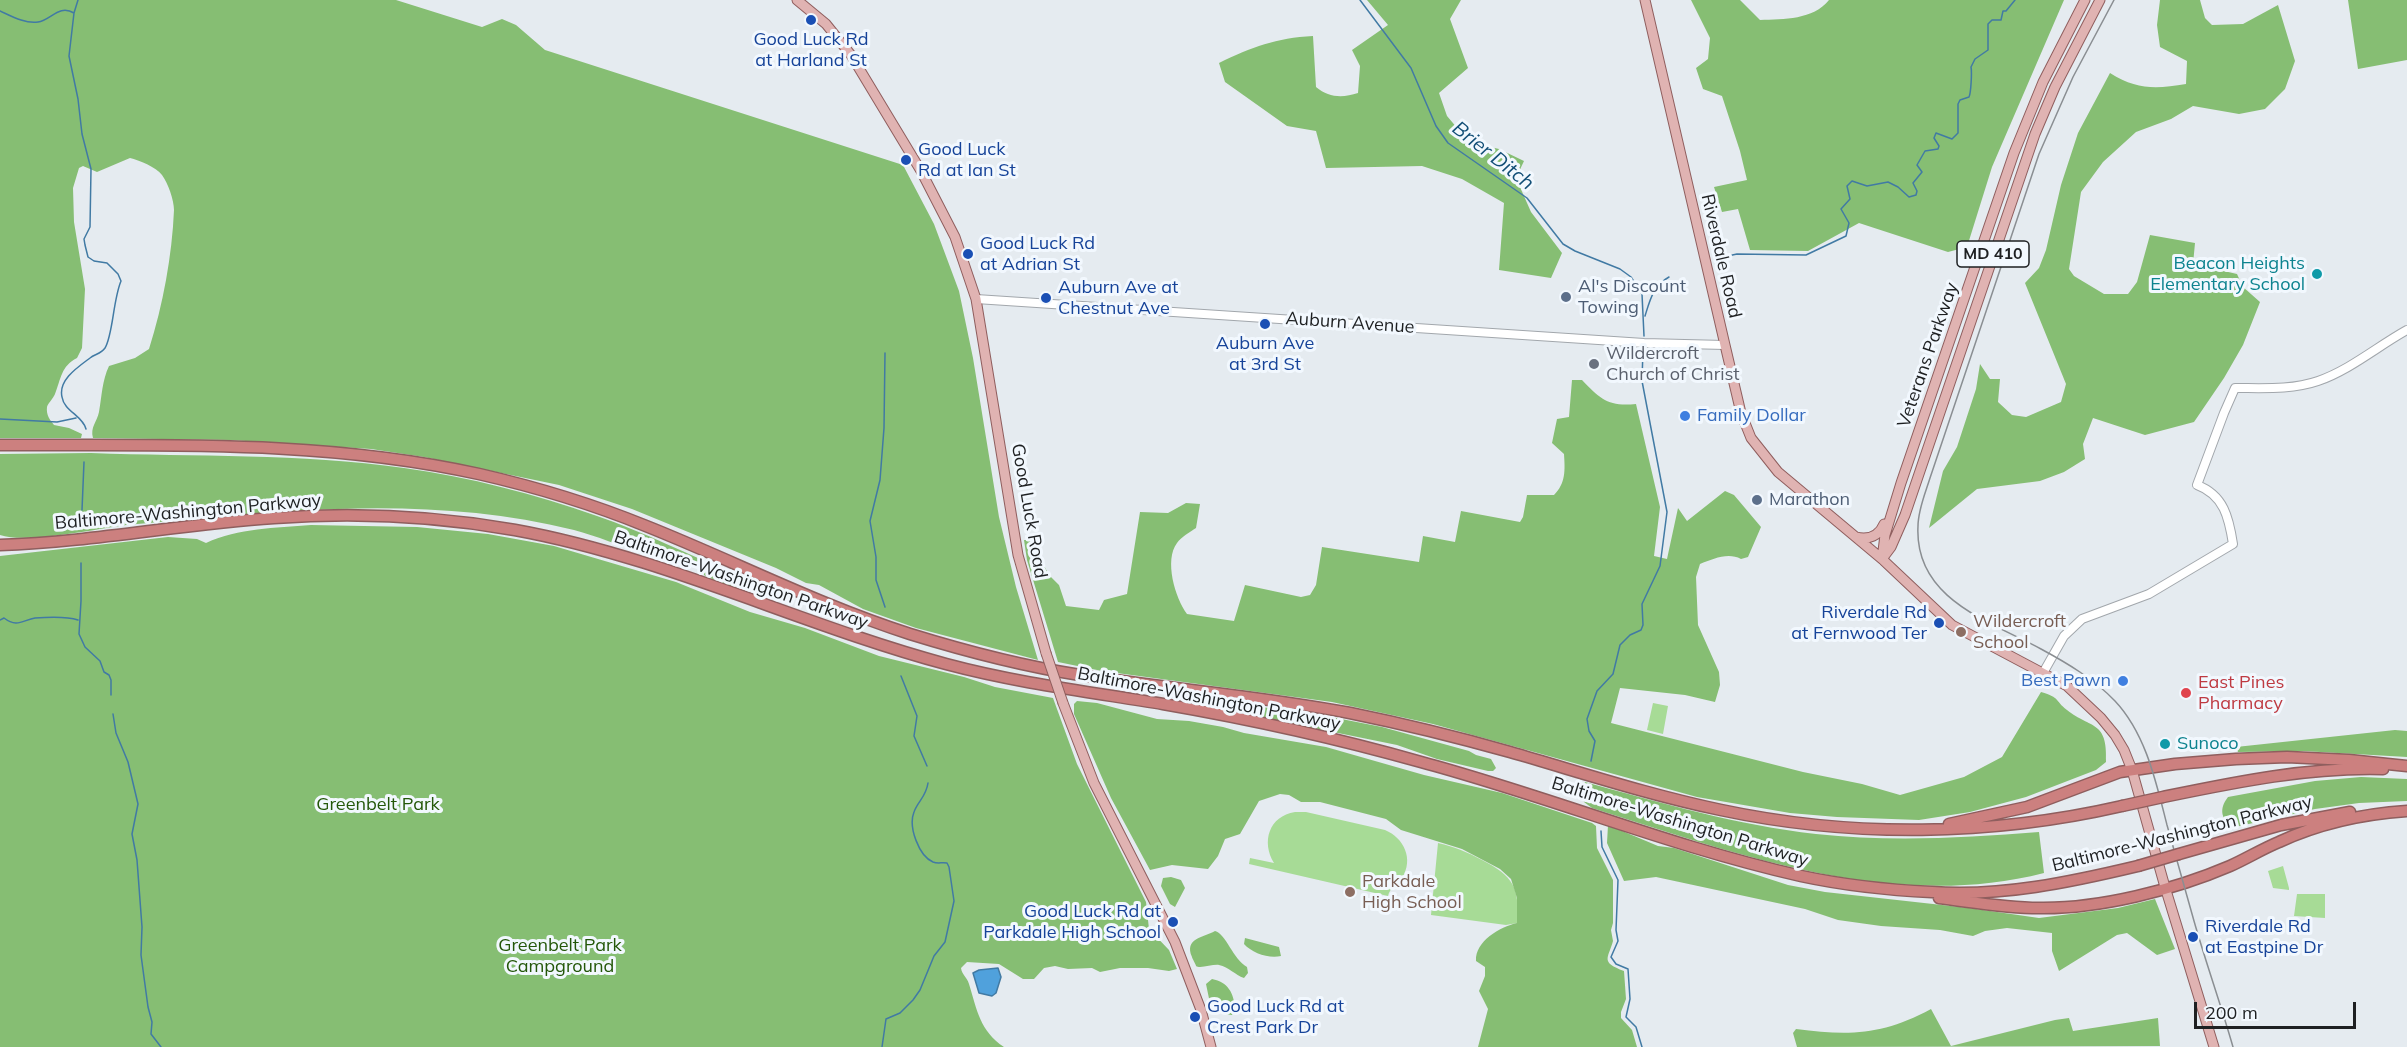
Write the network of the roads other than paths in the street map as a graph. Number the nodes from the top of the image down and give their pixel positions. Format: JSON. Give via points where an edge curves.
{"nodes":[{"id":1,"x":797,"y":0,"type":"edge"},
{"id":2,"x":1645,"y":0,"type":"edge"},
{"id":3,"x":2085,"y":0,"type":"edge"},
{"id":4,"x":2100,"y":0,"type":"edge"},
{"id":5,"x":976,"y":299,"type":"junction"},
{"id":6,"x":2407,"y":330,"type":"edge"},
{"id":7,"x":1725,"y":345,"type":"junction"},
{"id":8,"x":0,"y":445,"type":"edge"},
{"id":9,"x":1901,"y":483,"type":"junction"},
{"id":10,"x":1854,"y":537,"type":"junction"},
{"id":11,"x":0,"y":545,"type":"edge"},
{"id":12,"x":1882,"y":559,"type":"junction"},
{"id":13,"x":2043,"y":673,"type":"junction"},
{"id":14,"x":2407,"y":768,"type":"edge"},
{"id":15,"x":2132,"y":770,"type":"junction"},
{"id":16,"x":2407,"y":806,"type":"edge"},
{"id":17,"x":2407,"y":811,"type":"edge"},
{"id":18,"x":1893,"y":829,"type":"junction"},
{"id":19,"x":1870,"y":887,"type":"junction"},
{"id":20,"x":2165,"y":887,"type":"junction"},
{"id":21,"x":1211,"y":1047,"type":"edge"},
{"id":22,"x":2214,"y":1047,"type":"edge"}],
"edges":[{"from":1,"to":5,"type":"main road","name":"Good Luck Road","via":[[826,24],[846,48],[921,171],[955,237]]},
{"from":2,"to":7,"type":"main road","name":"Riverdale Road"},
{"from":3,"to":9,"type":"main road","name":"Veterans Parkway","number":"MD 410","via":[[2043,82],[2014,153]]},
{"from":4,"to":12,"type":"main road","name":"Veterans Parkway","number":"MD 410","via":[[2032,141],[1905,515],[1892,547]]},
{"from":5,"to":7,"type":"street","name":"Auburn Avenue"},
{"from":5,"to":21,"type":"main road","name":"Good Luck Road","bridge":true,"via":[[1018,555],[1046,653],[1094,783],[1176,942]]},
{"from":6,"to":13,"type":"street","via":[[2341,371],[2317,381],[2285,387],[2235,388],[2197,485],[2215,494],[2224,506],[2233,544],[2149,594],[2082,619],[2061,639]]},
{"from":7,"to":10,"type":"main road","name":"Riverdale Road","via":[[1744,423],[1754,443],[1778,472]]},
{"from":8,"to":18,"type":"highway","name":"Baltimore-Washington Parkway","via":[[282,448],[441,466],[528,486],[605,510],[903,632],[1000,659],[1075,674],[1267,699],[1375,718],[1724,811],[1797,822]]},
{"from":9,"to":10,"type":"main road","via":[[1879,533]]},
{"from":9,"to":12,"type":"main road","name":"Veterans Parkway","number":"MD 410"},
{"from":10,"to":12,"type":"main road","name":"Riverdale Road"},
{"from":11,"to":19,"type":"highway","name":"Baltimore-Washington Parkway","via":[[316,516],[413,517],[520,531],[636,560],[948,664],[1339,741],[1489,781],[1752,864]]},
{"from":12,"to":13,"type":"main road","name":"Riverdale Road","via":[[1952,625]]},
{"from":13,"to":15,"type":"main road","name":"Riverdale Road","via":[[2076,693],[2102,718],[2124,750]]},
{"from":14,"to":15,"type":"highway","via":[[2349,760],[2268,757]]},
{"from":14,"to":18,"type":"highway","name":"Baltimore-Washington Parkway","bridge":true,"via":[[2295,774],[2006,826]]},
{"from":15,"to":18,"type":"highway","via":[[2010,812],[1950,824]]},
{"from":15,"to":20,"type":"main road","name":"Riverdale Road"},
{"from":16,"to":19,"type":"highway","name":"Baltimore-Washington Parkway","bridge":true,"via":[[2305,819],[2138,866],[2009,890],[1930,892]]},
{"from":17,"to":20,"type":"highway","via":[[2364,815],[2314,828],[2229,866]]},
{"from":19,"to":20,"type":"highway","via":[[2038,908],[2102,903]]},
{"from":20,"to":22,"type":"main road","name":"Riverdale Road"}]}
